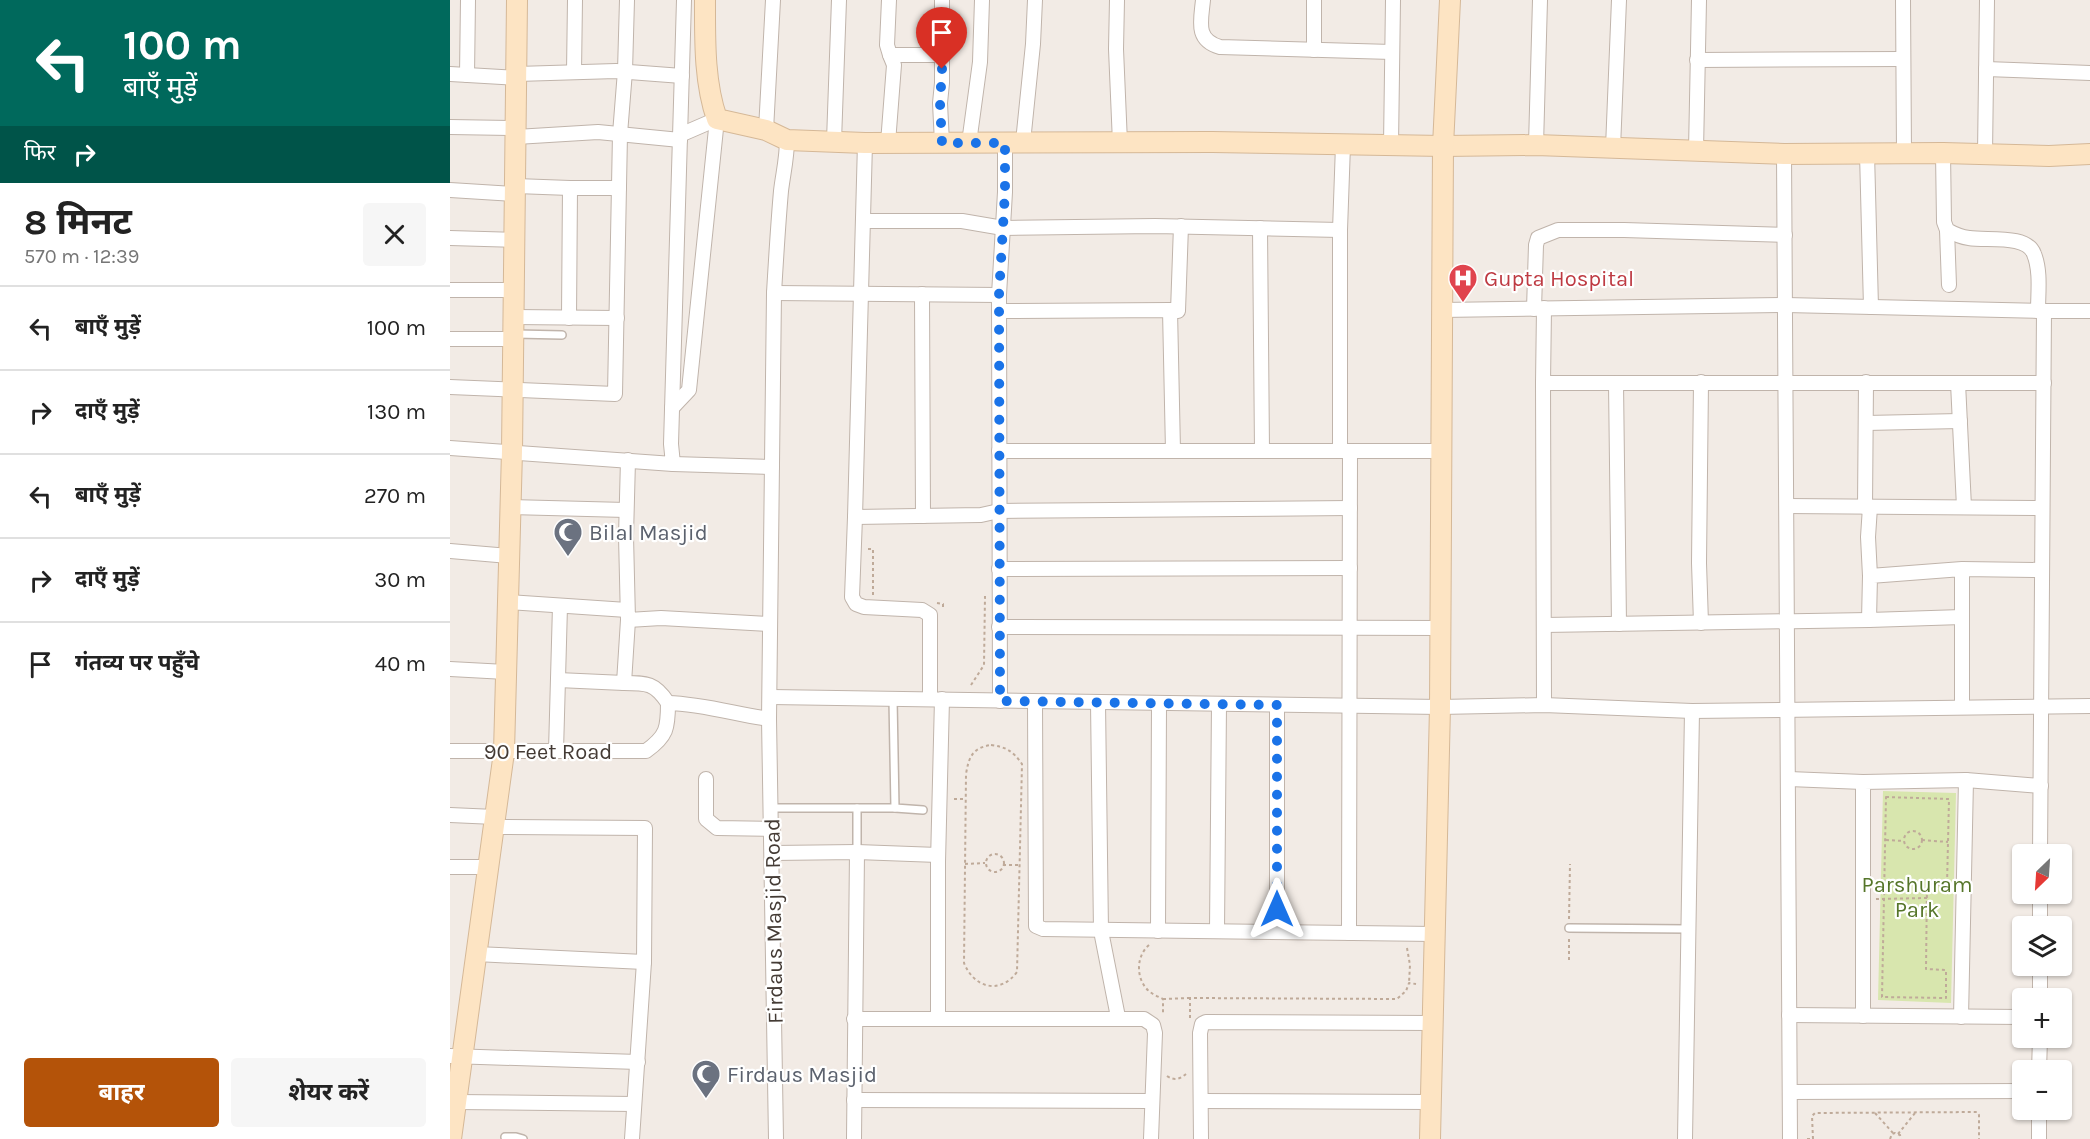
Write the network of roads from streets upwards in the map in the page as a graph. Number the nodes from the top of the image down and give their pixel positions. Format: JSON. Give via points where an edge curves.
{"nodes":[{"id":1,"x":468,"y":0,"type":"edge"},
{"id":2,"x":517,"y":0,"type":"edge"},
{"id":3,"x":574,"y":0,"type":"edge"},
{"id":4,"x":627,"y":0,"type":"edge"},
{"id":5,"x":684,"y":0,"type":"edge"},
{"id":6,"x":705,"y":0,"type":"edge"},
{"id":7,"x":773,"y":0,"type":"edge"},
{"id":8,"x":839,"y":0,"type":"edge"},
{"id":9,"x":889,"y":0,"type":"edge"},
{"id":10,"x":942,"y":0,"type":"edge"},
{"id":11,"x":982,"y":0,"type":"edge"},
{"id":12,"x":1035,"y":0,"type":"edge"},
{"id":13,"x":1117,"y":0,"type":"edge"},
{"id":14,"x":1203,"y":0,"type":"edge"},
{"id":15,"x":1314,"y":0,"type":"edge"},
{"id":16,"x":1393,"y":0,"type":"edge"},
{"id":17,"x":1450,"y":0,"type":"edge"},
{"id":18,"x":1540,"y":0,"type":"edge"},
{"id":19,"x":1619,"y":0,"type":"edge"},
{"id":20,"x":1699,"y":0,"type":"edge"},
{"id":21,"x":1903,"y":0,"type":"edge"},
{"id":22,"x":1987,"y":0,"type":"edge"},
{"id":23,"x":1314,"y":50,"type":"junction"},
{"id":24,"x":1392,"y":52,"type":"junction"},
{"id":25,"x":890,"y":55,"type":"junction"},
{"id":26,"x":941,"y":55,"type":"junction"},
{"id":27,"x":1903,"y":59,"type":"junction"},
{"id":28,"x":1697,"y":60,"type":"junction"},
{"id":29,"x":1986,"y":69,"type":"junction"},
{"id":30,"x":625,"y":71,"type":"junction"},
{"id":31,"x":574,"y":72,"type":"junction"},
{"id":32,"x":2090,"y":73,"type":"edge"},
{"id":33,"x":450,"y":74,"type":"edge"},
{"id":34,"x":468,"y":75,"type":"junction"},
{"id":35,"x":517,"y":76,"type":"junction"},
{"id":36,"x":682,"y":76,"type":"junction"},
{"id":37,"x":717,"y":119,"type":"junction"},
{"id":38,"x":450,"y":128,"type":"edge"},
{"id":39,"x":766,"y":130,"type":"junction"},
{"id":40,"x":516,"y":133,"type":"junction"},
{"id":41,"x":620,"y":134,"type":"junction"},
{"id":42,"x":680,"y":138,"type":"junction"},
{"id":43,"x":787,"y":140,"type":"junction"},
{"id":44,"x":834,"y":141,"type":"junction"},
{"id":45,"x":865,"y":143,"type":"junction"},
{"id":46,"x":888,"y":143,"type":"junction"},
{"id":47,"x":942,"y":143,"type":"junction"},
{"id":48,"x":969,"y":143,"type":"junction"},
{"id":49,"x":1014,"y":143,"type":"junction"},
{"id":50,"x":1120,"y":143,"type":"junction"},
{"id":51,"x":1343,"y":144,"type":"junction"},
{"id":52,"x":1391,"y":145,"type":"junction"},
{"id":53,"x":1536,"y":145,"type":"junction"},
{"id":54,"x":1443,"y":146,"type":"junction"},
{"id":55,"x":1613,"y":148,"type":"junction"},
{"id":56,"x":1696,"y":151,"type":"junction"},
{"id":57,"x":1867,"y":153,"type":"junction"},
{"id":58,"x":1904,"y":153,"type":"junction"},
{"id":59,"x":1943,"y":153,"type":"junction"},
{"id":60,"x":1784,"y":154,"type":"junction"},
{"id":61,"x":1985,"y":154,"type":"junction"},
{"id":62,"x":2090,"y":154,"type":"edge"},
{"id":63,"x":619,"y":188,"type":"junction"},
{"id":64,"x":570,"y":189,"type":"junction"},
{"id":65,"x":450,"y":190,"type":"edge"},
{"id":66,"x":515,"y":190,"type":"junction"},
{"id":67,"x":863,"y":221,"type":"junction"},
{"id":68,"x":1181,"y":226,"type":"junction"},
{"id":69,"x":1003,"y":228,"type":"junction"},
{"id":70,"x":1260,"y":228,"type":"junction"},
{"id":71,"x":1340,"y":230,"type":"junction"},
{"id":72,"x":1947,"y":230,"type":"junction"},
{"id":73,"x":1785,"y":235,"type":"junction"},
{"id":74,"x":450,"y":238,"type":"edge"},
{"id":75,"x":515,"y":240,"type":"junction"},
{"id":76,"x":1949,"y":285,"type":"dead end"},
{"id":77,"x":450,"y":290,"type":"edge"},
{"id":78,"x":514,"y":290,"type":"junction"},
{"id":79,"x":774,"y":293,"type":"junction"},
{"id":80,"x":861,"y":294,"type":"junction"},
{"id":81,"x":922,"y":294,"type":"junction"},
{"id":82,"x":999,"y":295,"type":"junction"},
{"id":83,"x":1786,"y":305,"type":"junction"},
{"id":84,"x":1871,"y":307,"type":"junction"},
{"id":85,"x":1539,"y":309,"type":"junction"},
{"id":86,"x":1170,"y":310,"type":"junction"},
{"id":87,"x":1441,"y":310,"type":"junction"},
{"id":88,"x":999,"y":311,"type":"junction"},
{"id":89,"x":2041,"y":311,"type":"junction"},
{"id":90,"x":2090,"y":311,"type":"edge"},
{"id":91,"x":568,"y":318,"type":"junction"},
{"id":92,"x":616,"y":318,"type":"junction"},
{"id":93,"x":513,"y":330,"type":"junction"},
{"id":94,"x":450,"y":339,"type":"edge"},
{"id":95,"x":1701,"y":382,"type":"junction"},
{"id":96,"x":1786,"y":382,"type":"junction"},
{"id":97,"x":1866,"y":382,"type":"junction"},
{"id":98,"x":1543,"y":383,"type":"junction"},
{"id":99,"x":1616,"y":383,"type":"junction"},
{"id":100,"x":1958,"y":383,"type":"junction"},
{"id":101,"x":2044,"y":383,"type":"junction"},
{"id":102,"x":450,"y":387,"type":"edge"},
{"id":103,"x":513,"y":389,"type":"junction"},
{"id":104,"x":672,"y":408,"type":"junction"},
{"id":105,"x":1960,"y":421,"type":"junction"},
{"id":106,"x":1866,"y":423,"type":"junction"},
{"id":107,"x":450,"y":448,"type":"edge"},
{"id":108,"x":512,"y":451,"type":"junction"},
{"id":109,"x":999,"y":451,"type":"junction"},
{"id":110,"x":1173,"y":451,"type":"junction"},
{"id":111,"x":1262,"y":451,"type":"junction"},
{"id":112,"x":1345,"y":451,"type":"junction"},
{"id":113,"x":1440,"y":451,"type":"junction"},
{"id":114,"x":628,"y":460,"type":"junction"},
{"id":115,"x":673,"y":464,"type":"junction"},
{"id":116,"x":772,"y":467,"type":"junction"},
{"id":117,"x":1787,"y":506,"type":"junction"},
{"id":118,"x":510,"y":507,"type":"junction"},
{"id":119,"x":1867,"y":507,"type":"junction"},
{"id":120,"x":1964,"y":507,"type":"junction"},
{"id":121,"x":1350,"y":508,"type":"junction"},
{"id":122,"x":2042,"y":508,"type":"junction"},
{"id":123,"x":626,"y":510,"type":"junction"},
{"id":124,"x":999,"y":511,"type":"junction"},
{"id":125,"x":923,"y":516,"type":"junction"},
{"id":126,"x":855,"y":517,"type":"junction"},
{"id":127,"x":450,"y":551,"type":"edge"},
{"id":128,"x":509,"y":555,"type":"junction"},
{"id":129,"x":1350,"y":568,"type":"junction"},
{"id":130,"x":999,"y":569,"type":"junction"},
{"id":131,"x":1962,"y":569,"type":"junction"},
{"id":132,"x":2042,"y":570,"type":"junction"},
{"id":133,"x":1870,"y":576,"type":"junction"},
{"id":134,"x":508,"y":602,"type":"junction"},
{"id":135,"x":560,"y":606,"type":"junction"},
{"id":136,"x":627,"y":615,"type":"junction"},
{"id":137,"x":1962,"y":617,"type":"junction"},
{"id":138,"x":1869,"y":620,"type":"junction"},
{"id":139,"x":1788,"y":621,"type":"junction"},
{"id":140,"x":1701,"y":623,"type":"junction"},
{"id":141,"x":771,"y":624,"type":"junction"},
{"id":142,"x":1619,"y":624,"type":"junction"},
{"id":143,"x":1544,"y":625,"type":"junction"},
{"id":144,"x":999,"y":627,"type":"junction"},
{"id":145,"x":1351,"y":627,"type":"junction"},
{"id":146,"x":1441,"y":627,"type":"junction"},
{"id":147,"x":450,"y":669,"type":"edge"},
{"id":148,"x":506,"y":672,"type":"junction"},
{"id":149,"x":558,"y":680,"type":"junction"},
{"id":150,"x":624,"y":682,"type":"junction"},
{"id":151,"x":936,"y":699,"type":"junction"},
{"id":152,"x":771,"y":700,"type":"junction"},
{"id":153,"x":1000,"y":701,"type":"junction"},
{"id":154,"x":1035,"y":702,"type":"junction"},
{"id":155,"x":668,"y":703,"type":"junction"},
{"id":156,"x":1098,"y":703,"type":"junction"},
{"id":157,"x":1159,"y":704,"type":"junction"},
{"id":158,"x":1219,"y":705,"type":"junction"},
{"id":159,"x":1277,"y":705,"type":"junction"},
{"id":160,"x":1544,"y":705,"type":"junction"},
{"id":161,"x":1349,"y":706,"type":"junction"},
{"id":162,"x":2041,"y":706,"type":"junction"},
{"id":163,"x":2090,"y":706,"type":"edge"},
{"id":164,"x":1440,"y":707,"type":"junction"},
{"id":165,"x":1962,"y":707,"type":"junction"},
{"id":166,"x":1788,"y":709,"type":"junction"},
{"id":167,"x":1692,"y":711,"type":"junction"},
{"id":168,"x":770,"y":719,"type":"junction"},
{"id":169,"x":450,"y":751,"type":"edge"},
{"id":170,"x":556,"y":751,"type":"junction"},
{"id":171,"x":504,"y":752,"type":"junction"},
{"id":172,"x":706,"y":779,"type":"dead end"},
{"id":173,"x":1789,"y":779,"type":"junction"},
{"id":174,"x":1966,"y":780,"type":"junction"},
{"id":175,"x":1863,"y":782,"type":"junction"},
{"id":176,"x":2040,"y":786,"type":"junction"},
{"id":177,"x":450,"y":815,"type":"edge"},
{"id":178,"x":495,"y":822,"type":"junction"},
{"id":179,"x":773,"y":829,"type":"junction"},
{"id":180,"x":2040,"y":844,"type":"edge"},
{"id":181,"x":857,"y":852,"type":"junction"},
{"id":182,"x":773,"y":853,"type":"junction"},
{"id":183,"x":938,"y":855,"type":"junction"},
{"id":184,"x":450,"y":867,"type":"edge"},
{"id":185,"x":488,"y":867,"type":"junction"},
{"id":186,"x":1101,"y":931,"type":"junction"},
{"id":187,"x":1217,"y":931,"type":"junction"},
{"id":188,"x":1277,"y":932,"type":"junction"},
{"id":189,"x":1349,"y":933,"type":"junction"},
{"id":190,"x":1435,"y":934,"type":"junction"},
{"id":191,"x":1156,"y":936,"type":"junction"},
{"id":192,"x":477,"y":954,"type":"junction"},
{"id":193,"x":644,"y":962,"type":"junction"},
{"id":194,"x":1790,"y":1015,"type":"junction"},
{"id":195,"x":1863,"y":1016,"type":"junction"},
{"id":196,"x":1118,"y":1017,"type":"junction"},
{"id":197,"x":1961,"y":1017,"type":"junction"},
{"id":198,"x":2012,"y":1017,"type":"edge"},
{"id":199,"x":854,"y":1019,"type":"junction"},
{"id":200,"x":938,"y":1019,"type":"junction"},
{"id":201,"x":1433,"y":1023,"type":"junction"},
{"id":202,"x":456,"y":1056,"type":"edge"},
{"id":203,"x":638,"y":1062,"type":"junction"},
{"id":204,"x":2012,"y":1091,"type":"edge"},
{"id":205,"x":1790,"y":1092,"type":"junction"},
{"id":206,"x":854,"y":1100,"type":"junction"},
{"id":207,"x":1151,"y":1101,"type":"junction"},
{"id":208,"x":1201,"y":1101,"type":"junction"},
{"id":209,"x":456,"y":1102,"type":"junction"},
{"id":210,"x":1431,"y":1102,"type":"junction"},
{"id":211,"x":634,"y":1104,"type":"junction"},
{"id":212,"x":2039,"y":1120,"type":"edge"},
{"id":213,"x":451,"y":1139,"type":"edge"},
{"id":214,"x":632,"y":1139,"type":"edge"},
{"id":215,"x":776,"y":1139,"type":"edge"},
{"id":216,"x":854,"y":1139,"type":"edge"},
{"id":217,"x":1151,"y":1139,"type":"edge"},
{"id":218,"x":1201,"y":1139,"type":"edge"},
{"id":219,"x":1430,"y":1139,"type":"edge"},
{"id":220,"x":1685,"y":1139,"type":"edge"},
{"id":221,"x":1790,"y":1139,"type":"edge"},
{"id":222,"x":2039,"y":1139,"type":"edge"}],
"edges":[{"from":1,"to":34,"type":"street"},
{"from":2,"to":35,"type":"street"},
{"from":3,"to":31,"type":"street"},
{"from":4,"to":30,"type":"street"},
{"from":5,"to":36,"type":"street"},
{"from":6,"to":37,"type":"street","via":[[705,44],[711,101]]},
{"from":7,"to":39,"type":"street"},
{"from":8,"to":44,"type":"street"},
{"from":9,"to":25,"type":"street"},
{"from":10,"to":26,"type":"street"},
{"from":11,"to":48,"type":"street","via":[[980,63]]},
{"from":12,"to":49,"type":"street","via":[[1033,44]]},
{"from":13,"to":50,"type":"street"},
{"from":14,"to":23,"type":"street","via":[[1200,25],[1204,39],[1211,45]]},
{"from":15,"to":23,"type":"street"},
{"from":16,"to":24,"type":"street"},
{"from":17,"to":54,"type":"street"},
{"from":18,"to":53,"type":"street"},
{"from":19,"to":55,"type":"street"},
{"from":20,"to":28,"type":"street"},
{"from":21,"to":27,"type":"street"},
{"from":22,"to":29,"type":"street"},
{"from":23,"to":24,"type":"street"},
{"from":24,"to":52,"type":"street"},
{"from":25,"to":26,"type":"street"},
{"from":25,"to":46,"type":"street","via":[[894,65]]},
{"from":26,"to":47,"type":"street"},
{"from":27,"to":28,"type":"street"},
{"from":27,"to":58,"type":"street"},
{"from":28,"to":56,"type":"street"},
{"from":29,"to":32,"type":"street"},
{"from":29,"to":61,"type":"street"},
{"from":30,"to":31,"type":"street"},
{"from":30,"to":36,"type":"street"},
{"from":30,"to":41,"type":"street"},
{"from":31,"to":35,"type":"street"},
{"from":33,"to":34,"type":"street"},
{"from":34,"to":35,"type":"street"},
{"from":35,"to":40,"type":"street"},
{"from":36,"to":42,"type":"street"},
{"from":37,"to":39,"type":"street"},
{"from":37,"to":42,"type":"street"},
{"from":37,"to":104,"type":"street","via":[[690,390]]},
{"from":38,"to":40,"type":"street"},
{"from":39,"to":43,"type":"street"},
{"from":40,"to":41,"type":"street"},
{"from":40,"to":66,"type":"street"},
{"from":41,"to":42,"type":"street"},
{"from":41,"to":63,"type":"street"},
{"from":42,"to":104,"type":"street"},
{"from":43,"to":44,"type":"street"},
{"from":43,"to":79,"type":"street"},
{"from":44,"to":45,"type":"street"},
{"from":45,"to":46,"type":"street"},
{"from":45,"to":67,"type":"street"},
{"from":46,"to":47,"type":"street"},
{"from":47,"to":48,"type":"street"},
{"from":48,"to":49,"type":"street"},
{"from":49,"to":50,"type":"street"},
{"from":49,"to":69,"type":"street"},
{"from":50,"to":51,"type":"street"},
{"from":51,"to":52,"type":"street"},
{"from":51,"to":71,"type":"street"},
{"from":52,"to":54,"type":"street"},
{"from":53,"to":54,"type":"street"},
{"from":53,"to":55,"type":"street"},
{"from":54,"to":87,"type":"street"},
{"from":55,"to":56,"type":"street"},
{"from":56,"to":60,"type":"street"},
{"from":57,"to":58,"type":"street"},
{"from":57,"to":60,"type":"street"},
{"from":57,"to":84,"type":"street"},
{"from":58,"to":59,"type":"street"},
{"from":59,"to":61,"type":"street"},
{"from":59,"to":72,"type":"street"},
{"from":60,"to":73,"type":"street"},
{"from":61,"to":62,"type":"street"},
{"from":63,"to":64,"type":"street"},
{"from":63,"to":92,"type":"street"},
{"from":64,"to":66,"type":"street"},
{"from":64,"to":91,"type":"street"},
{"from":65,"to":66,"type":"street"},
{"from":66,"to":75,"type":"street"},
{"from":67,"to":69,"type":"street","via":[[962,221]]},
{"from":67,"to":80,"type":"street"},
{"from":68,"to":69,"type":"street"},
{"from":68,"to":70,"type":"street"},
{"from":68,"to":86,"type":"street","via":[[1178,311]]},
{"from":69,"to":82,"type":"street"},
{"from":70,"to":71,"type":"street"},
{"from":70,"to":111,"type":"street"},
{"from":71,"to":112,"type":"street"},
{"from":72,"to":76,"type":"street"},
{"from":72,"to":89,"type":"street","via":[[1969,238],[2029,245],[2034,254]]},
{"from":73,"to":83,"type":"street"},
{"from":73,"to":85,"type":"street","via":[[1558,230],[1538,238],[1536,245]]},
{"from":74,"to":75,"type":"street"},
{"from":75,"to":78,"type":"street"},
{"from":77,"to":78,"type":"street"},
{"from":78,"to":93,"type":"street"},
{"from":79,"to":80,"type":"street"},
{"from":79,"to":116,"type":"street"},
{"from":80,"to":81,"type":"street"},
{"from":80,"to":126,"type":"street"},
{"from":81,"to":82,"type":"street"},
{"from":81,"to":125,"type":"street"},
{"from":82,"to":88,"type":"street"},
{"from":83,"to":84,"type":"street"},
{"from":83,"to":85,"type":"street"},
{"from":83,"to":96,"type":"street"},
{"from":84,"to":89,"type":"street"},
{"from":85,"to":87,"type":"street"},
{"from":85,"to":98,"type":"street"},
{"from":86,"to":88,"type":"street"},
{"from":86,"to":110,"type":"street"},
{"from":87,"to":113,"type":"street"},
{"from":88,"to":109,"type":"street"},
{"from":89,"to":90,"type":"street"},
{"from":89,"to":101,"type":"street"},
{"from":91,"to":92,"type":"street"},
{"from":91,"to":93,"type":"street"},
{"from":92,"to":103,"type":"street","via":[[615,394]]},
{"from":93,"to":94,"type":"street"},
{"from":93,"to":103,"type":"street"},
{"from":95,"to":96,"type":"street"},
{"from":95,"to":99,"type":"street"},
{"from":95,"to":140,"type":"street"},
{"from":96,"to":97,"type":"street"},
{"from":96,"to":117,"type":"street"},
{"from":97,"to":100,"type":"street"},
{"from":97,"to":106,"type":"street"},
{"from":98,"to":99,"type":"street"},
{"from":98,"to":143,"type":"street"},
{"from":99,"to":142,"type":"street"},
{"from":100,"to":101,"type":"street"},
{"from":100,"to":105,"type":"street"},
{"from":101,"to":122,"type":"street"},
{"from":102,"to":103,"type":"street"},
{"from":103,"to":108,"type":"street"},
{"from":104,"to":115,"type":"street"},
{"from":105,"to":106,"type":"street"},
{"from":105,"to":120,"type":"street"},
{"from":106,"to":119,"type":"street"},
{"from":107,"to":108,"type":"street"},
{"from":108,"to":114,"type":"street"},
{"from":108,"to":118,"type":"street"},
{"from":109,"to":110,"type":"street"},
{"from":109,"to":124,"type":"street"},
{"from":110,"to":111,"type":"street"},
{"from":111,"to":112,"type":"street"},
{"from":112,"to":113,"type":"street"},
{"from":112,"to":121,"type":"street"},
{"from":113,"to":146,"type":"street"},
{"from":114,"to":115,"type":"street"},
{"from":114,"to":123,"type":"street"},
{"from":115,"to":116,"type":"street"},
{"from":116,"to":141,"type":"street"},
{"from":117,"to":119,"type":"street"},
{"from":117,"to":139,"type":"street"},
{"from":118,"to":123,"type":"street"},
{"from":118,"to":128,"type":"street"},
{"from":119,"to":120,"type":"street"},
{"from":119,"to":133,"type":"street"},
{"from":120,"to":122,"type":"street"},
{"from":121,"to":124,"type":"street"},
{"from":121,"to":129,"type":"street"},
{"from":122,"to":132,"type":"street"},
{"from":123,"to":136,"type":"street"},
{"from":124,"to":125,"type":"street"},
{"from":124,"to":130,"type":"street"},
{"from":125,"to":126,"type":"street"},
{"from":126,"to":151,"type":"street","via":[[852,597],[864,607],[922,610],[930,615]]},
{"from":127,"to":128,"type":"street"},
{"from":128,"to":134,"type":"street"},
{"from":129,"to":130,"type":"street"},
{"from":129,"to":145,"type":"street"},
{"from":130,"to":144,"type":"street"},
{"from":131,"to":132,"type":"street"},
{"from":131,"to":133,"type":"street"},
{"from":131,"to":137,"type":"street"},
{"from":132,"to":162,"type":"street"},
{"from":133,"to":138,"type":"street"},
{"from":134,"to":135,"type":"street"},
{"from":134,"to":148,"type":"street"},
{"from":135,"to":136,"type":"street"},
{"from":135,"to":149,"type":"street"},
{"from":136,"to":141,"type":"street"},
{"from":136,"to":150,"type":"street"},
{"from":137,"to":138,"type":"street"},
{"from":137,"to":165,"type":"street"},
{"from":138,"to":139,"type":"street"},
{"from":139,"to":140,"type":"street"},
{"from":139,"to":166,"type":"street"},
{"from":140,"to":142,"type":"street"},
{"from":141,"to":152,"type":"street"},
{"from":142,"to":143,"type":"street"},
{"from":143,"to":160,"type":"street"},
{"from":144,"to":145,"type":"street"},
{"from":144,"to":153,"type":"street"},
{"from":145,"to":146,"type":"street"},
{"from":145,"to":161,"type":"street"},
{"from":146,"to":164,"type":"street"},
{"from":147,"to":148,"type":"street"},
{"from":148,"to":171,"type":"street"},
{"from":149,"to":150,"type":"street"},
{"from":149,"to":170,"type":"street"},
{"from":150,"to":155,"type":"street","via":[[648,683]]},
{"from":151,"to":152,"type":"street"},
{"from":151,"to":153,"type":"street"},
{"from":151,"to":183,"type":"street"},
{"from":152,"to":168,"type":"street"},
{"from":152,"to":215,"type":"street","name":"Firdaus Masjid Road"},
{"from":153,"to":154,"type":"street"},
{"from":154,"to":156,"type":"street"},
{"from":154,"to":186,"type":"street","via":[[1036,926]]},
{"from":155,"to":168,"type":"street","via":[[695,704]]},
{"from":155,"to":170,"type":"street","name":"90 Feet Road","via":[[668,726],[661,741],[646,752]]},
{"from":156,"to":157,"type":"street"},
{"from":156,"to":186,"type":"street"},
{"from":157,"to":158,"type":"street"},
{"from":157,"to":191,"type":"street"},
{"from":158,"to":159,"type":"street"},
{"from":158,"to":187,"type":"street"},
{"from":159,"to":161,"type":"street"},
{"from":159,"to":188,"type":"street"},
{"from":160,"to":164,"type":"street"},
{"from":160,"to":167,"type":"street"},
{"from":161,"to":164,"type":"street"},
{"from":161,"to":189,"type":"street"},
{"from":162,"to":163,"type":"street"},
{"from":162,"to":165,"type":"street"},
{"from":162,"to":176,"type":"street"},
{"from":164,"to":190,"type":"street"},
{"from":165,"to":166,"type":"street"},
{"from":166,"to":167,"type":"street"},
{"from":166,"to":173,"type":"street"},
{"from":167,"to":220,"type":"street"},
{"from":168,"to":179,"type":"street"},
{"from":169,"to":171,"type":"street","name":"90 Feet Road"},
{"from":170,"to":171,"type":"street","name":"90 Feet Road"},
{"from":171,"to":178,"type":"street"},
{"from":172,"to":179,"type":"street","via":[[706,819],[717,828]]},
{"from":173,"to":175,"type":"street"},
{"from":173,"to":194,"type":"street"},
{"from":174,"to":175,"type":"street"},
{"from":174,"to":176,"type":"street"},
{"from":174,"to":197,"type":"street"},
{"from":175,"to":195,"type":"street"},
{"from":176,"to":180,"type":"street"},
{"from":177,"to":178,"type":"street"},
{"from":178,"to":185,"type":"street"},
{"from":178,"to":193,"type":"street","via":[[645,828]]},
{"from":179,"to":182,"type":"street"},
{"from":181,"to":182,"type":"street"},
{"from":181,"to":183,"type":"street"},
{"from":181,"to":199,"type":"street"},
{"from":182,"to":215,"type":"street"},
{"from":183,"to":200,"type":"street"},
{"from":184,"to":185,"type":"street"},
{"from":185,"to":192,"type":"street"},
{"from":186,"to":191,"type":"street"},
{"from":186,"to":196,"type":"street"},
{"from":187,"to":188,"type":"street"},
{"from":187,"to":191,"type":"street"},
{"from":188,"to":189,"type":"street"},
{"from":189,"to":190,"type":"street"},
{"from":190,"to":201,"type":"street"},
{"from":192,"to":193,"type":"street"},
{"from":192,"to":202,"type":"street"},
{"from":193,"to":203,"type":"street"},
{"from":194,"to":195,"type":"street"},
{"from":194,"to":205,"type":"street"},
{"from":195,"to":197,"type":"street"},
{"from":196,"to":200,"type":"street"},
{"from":196,"to":207,"type":"street","via":[[1144,1018],[1153,1025]]},
{"from":197,"to":198,"type":"street"},
{"from":199,"to":200,"type":"street"},
{"from":199,"to":206,"type":"street"},
{"from":201,"to":208,"type":"street","via":[[1206,1022],[1200,1033]]},
{"from":201,"to":210,"type":"street"},
{"from":202,"to":203,"type":"street"},
{"from":202,"to":209,"type":"street"},
{"from":203,"to":211,"type":"street"},
{"from":204,"to":205,"type":"street"},
{"from":205,"to":221,"type":"street"},
{"from":206,"to":207,"type":"street"},
{"from":206,"to":216,"type":"street"},
{"from":207,"to":217,"type":"street"},
{"from":208,"to":210,"type":"street"},
{"from":208,"to":218,"type":"street"},
{"from":209,"to":211,"type":"street"},
{"from":209,"to":213,"type":"street"},
{"from":210,"to":219,"type":"street"},
{"from":211,"to":214,"type":"street"},
{"from":212,"to":222,"type":"street"}]}
